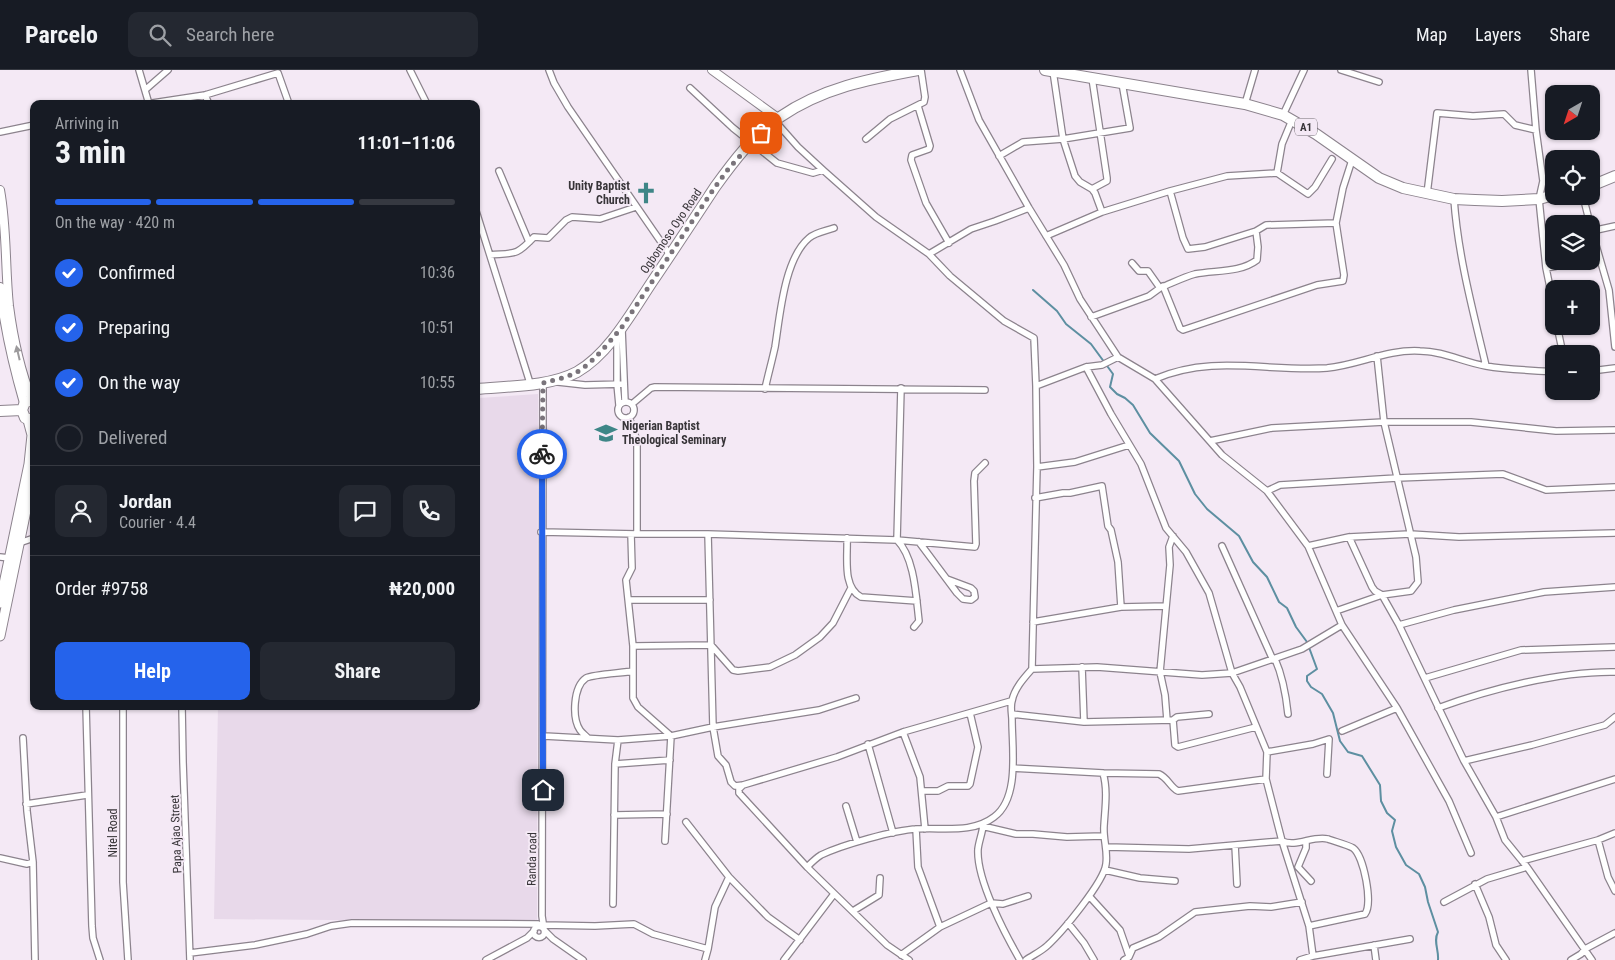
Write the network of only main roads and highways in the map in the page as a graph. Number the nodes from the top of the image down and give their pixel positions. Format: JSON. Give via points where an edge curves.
{"nodes":[{"id":1,"x":919,"y":70,"type":"edge"},
{"id":2,"x":717,"y":71,"type":"edge"},
{"id":3,"x":1049,"y":71,"type":"edge"},
{"id":4,"x":899,"y":72,"type":"edge"},
{"id":5,"x":777,"y":119,"type":"junction"},
{"id":6,"x":1615,"y":176,"type":"edge"},
{"id":7,"x":1600,"y":182,"type":"edge"},
{"id":8,"x":0,"y":190,"type":"edge"},
{"id":9,"x":1545,"y":197,"type":"edge"},
{"id":10,"x":0,"y":287,"type":"edge"},
{"id":11,"x":480,"y":389,"type":"edge"},
{"id":12,"x":28,"y":403,"type":"edge"},
{"id":13,"x":0,"y":411,"type":"edge"},
{"id":14,"x":30,"y":419,"type":"edge"},
{"id":15,"x":30,"y":452,"type":"edge"},
{"id":16,"x":30,"y":491,"type":"edge"},
{"id":17,"x":5,"y":558,"type":"edge"},
{"id":18,"x":0,"y":604,"type":"edge"},
{"id":19,"x":0,"y":636,"type":"edge"}],
"edges":[{"from":1,"to":4,"type":"highway","name":"Ogbomoso Oyo Road"},
{"from":2,"to":5,"type":"main road"},
{"from":3,"to":9,"type":"highway","number":"A1","via":[[1245,104],[1288,117],[1352,160],[1403,188],[1454,199],[1502,201]]},
{"from":4,"to":5,"type":"highway","name":"Ogbomoso Oyo Road","via":[[826,92]]},
{"from":5,"to":11,"type":"highway","name":"Ogbomoso Oyo Road","via":[[751,143],[715,187],[620,330],[592,360],[577,372],[558,379]]},
{"from":6,"to":7,"type":"highway"},
{"from":12,"to":8,"type":"main road","one_way":true,"via":[[9,305]]},
{"from":10,"to":12,"type":"main road","via":[[10,356]]},
{"from":12,"to":13,"type":"highway"},
{"from":12,"to":14,"type":"highway","via":[[23,415]]},
{"from":15,"to":17,"type":"main road"},
{"from":16,"to":19,"type":"main road"},
{"from":17,"to":18,"type":"main road"}]}
